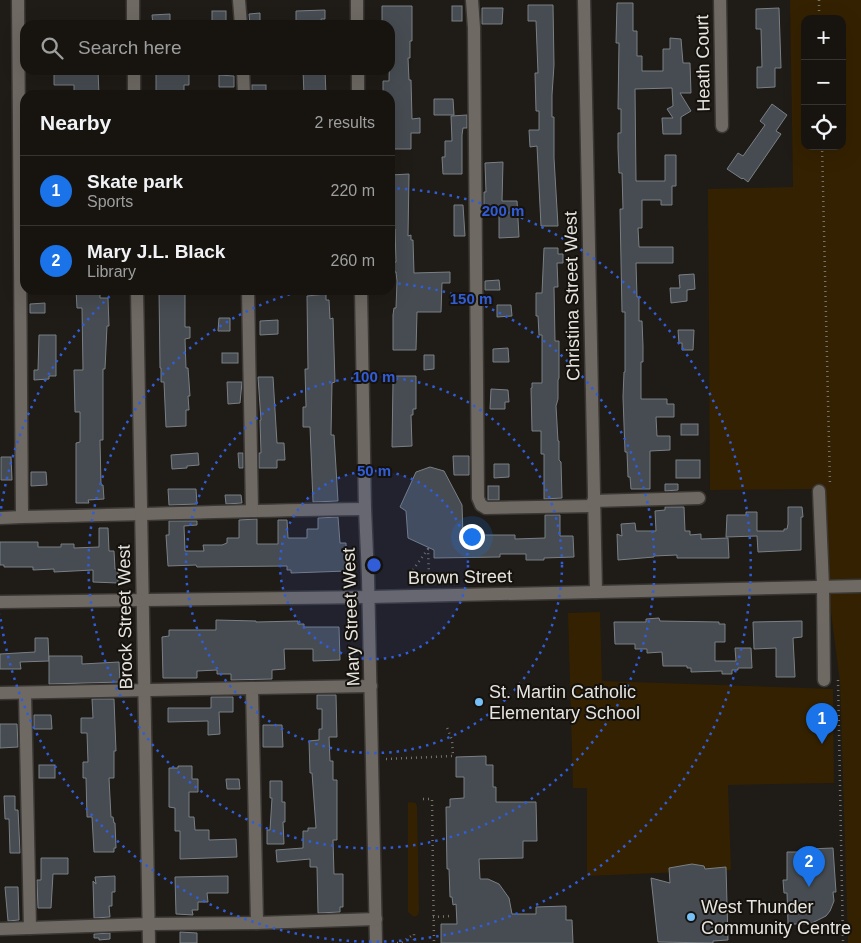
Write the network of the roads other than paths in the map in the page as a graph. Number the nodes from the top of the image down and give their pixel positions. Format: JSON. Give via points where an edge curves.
{"nodes":[{"id":1,"x":18,"y":0,"type":"edge"},
{"id":2,"x":132,"y":0,"type":"edge"},
{"id":3,"x":240,"y":0,"type":"edge"},
{"id":4,"x":357,"y":0,"type":"edge"},
{"id":5,"x":472,"y":0,"type":"edge"},
{"id":6,"x":584,"y":0,"type":"edge"},
{"id":7,"x":720,"y":0,"type":"edge"},
{"id":8,"x":133,"y":20,"type":"edge"},
{"id":9,"x":241,"y":20,"type":"edge"},
{"id":10,"x":357,"y":20,"type":"edge"},
{"id":11,"x":134,"y":75,"type":"edge"},
{"id":12,"x":243,"y":75,"type":"edge"},
{"id":13,"x":358,"y":75,"type":"edge"},
{"id":14,"x":134,"y":90,"type":"edge"},
{"id":15,"x":244,"y":90,"type":"edge"},
{"id":16,"x":358,"y":90,"type":"edge"},
{"id":17,"x":722,"y":126,"type":"dead end"},
{"id":18,"x":20,"y":258,"type":"edge"},
{"id":19,"x":20,"y":295,"type":"edge"},
{"id":20,"x":137,"y":295,"type":"edge"},
{"id":21,"x":248,"y":295,"type":"edge"},
{"id":22,"x":361,"y":295,"type":"edge"},
{"id":23,"x":819,"y":491,"type":"dead end"},
{"id":24,"x":699,"y":498,"type":"dead end"},
{"id":25,"x":593,"y":503,"type":"junction"},
{"id":26,"x":365,"y":509,"type":"junction"},
{"id":27,"x":252,"y":510,"type":"junction"},
{"id":28,"x":141,"y":515,"type":"junction"},
{"id":29,"x":22,"y":517,"type":"junction"},
{"id":30,"x":0,"y":518,"type":"edge"},
{"id":31,"x":823,"y":586,"type":"junction"},
{"id":32,"x":861,"y":586,"type":"edge"},
{"id":33,"x":596,"y":592,"type":"junction"},
{"id":34,"x":369,"y":597,"type":"junction"},
{"id":35,"x":143,"y":600,"type":"junction"},
{"id":36,"x":0,"y":602,"type":"edge"},
{"id":37,"x":824,"y":680,"type":"dead end"},
{"id":38,"x":371,"y":686,"type":"junction"},
{"id":39,"x":252,"y":688,"type":"junction"},
{"id":40,"x":144,"y":689,"type":"junction"},
{"id":41,"x":0,"y":693,"type":"edge"},
{"id":42,"x":25,"y":693,"type":"junction"},
{"id":43,"x":376,"y":919,"type":"junction"},
{"id":44,"x":257,"y":923,"type":"junction"},
{"id":45,"x":149,"y":924,"type":"junction"},
{"id":46,"x":30,"y":928,"type":"junction"},
{"id":47,"x":0,"y":929,"type":"edge"},
{"id":48,"x":150,"y":943,"type":"edge"},
{"id":49,"x":376,"y":943,"type":"edge"}],
"edges":[{"from":1,"to":18,"type":"street"},
{"from":2,"to":8,"type":"street"},
{"from":3,"to":9,"type":"street"},
{"from":4,"to":10,"type":"street"},
{"from":5,"to":25,"type":"street","via":[[478,498],[486,508]]},
{"from":6,"to":25,"type":"street","name":"Christina Street West"},
{"from":7,"to":17,"type":"street","name":"Heath Court"},
{"from":11,"to":14,"type":"street"},
{"from":12,"to":15,"type":"street"},
{"from":13,"to":16,"type":"street"},
{"from":19,"to":29,"type":"street"},
{"from":20,"to":28,"type":"street","name":"Brock Street West"},
{"from":21,"to":27,"type":"street"},
{"from":22,"to":26,"type":"street","name":"Mary Street West"},
{"from":23,"to":31,"type":"street"},
{"from":24,"to":25,"type":"street"},
{"from":25,"to":33,"type":"street","name":"Christina Street West"},
{"from":26,"to":27,"type":"street"},
{"from":26,"to":34,"type":"street","name":"Mary Street West"},
{"from":27,"to":28,"type":"street"},
{"from":28,"to":29,"type":"street"},
{"from":28,"to":35,"type":"street","name":"Brock Street West"},
{"from":29,"to":30,"type":"street"},
{"from":31,"to":32,"type":"street","name":"Brown Street"},
{"from":31,"to":33,"type":"street","name":"Brown Street"},
{"from":31,"to":37,"type":"street"},
{"from":33,"to":34,"type":"street","name":"Brown Street"},
{"from":34,"to":35,"type":"street","name":"Brown Street"},
{"from":34,"to":38,"type":"street","name":"Mary Street West"},
{"from":35,"to":36,"type":"street","name":"Brown Street"},
{"from":35,"to":40,"type":"street","name":"Brock Street West"},
{"from":38,"to":39,"type":"street"},
{"from":38,"to":43,"type":"street","name":"Mary Street West"},
{"from":39,"to":40,"type":"street"},
{"from":39,"to":44,"type":"street"},
{"from":40,"to":42,"type":"street"},
{"from":40,"to":45,"type":"street","name":"Brock Street West"},
{"from":41,"to":42,"type":"street"},
{"from":42,"to":46,"type":"street"},
{"from":43,"to":44,"type":"street"},
{"from":43,"to":49,"type":"street","name":"Mary Street West"},
{"from":44,"to":45,"type":"street"},
{"from":45,"to":46,"type":"street"},
{"from":45,"to":48,"type":"street","name":"Brock Street West"},
{"from":46,"to":47,"type":"street"}]}
